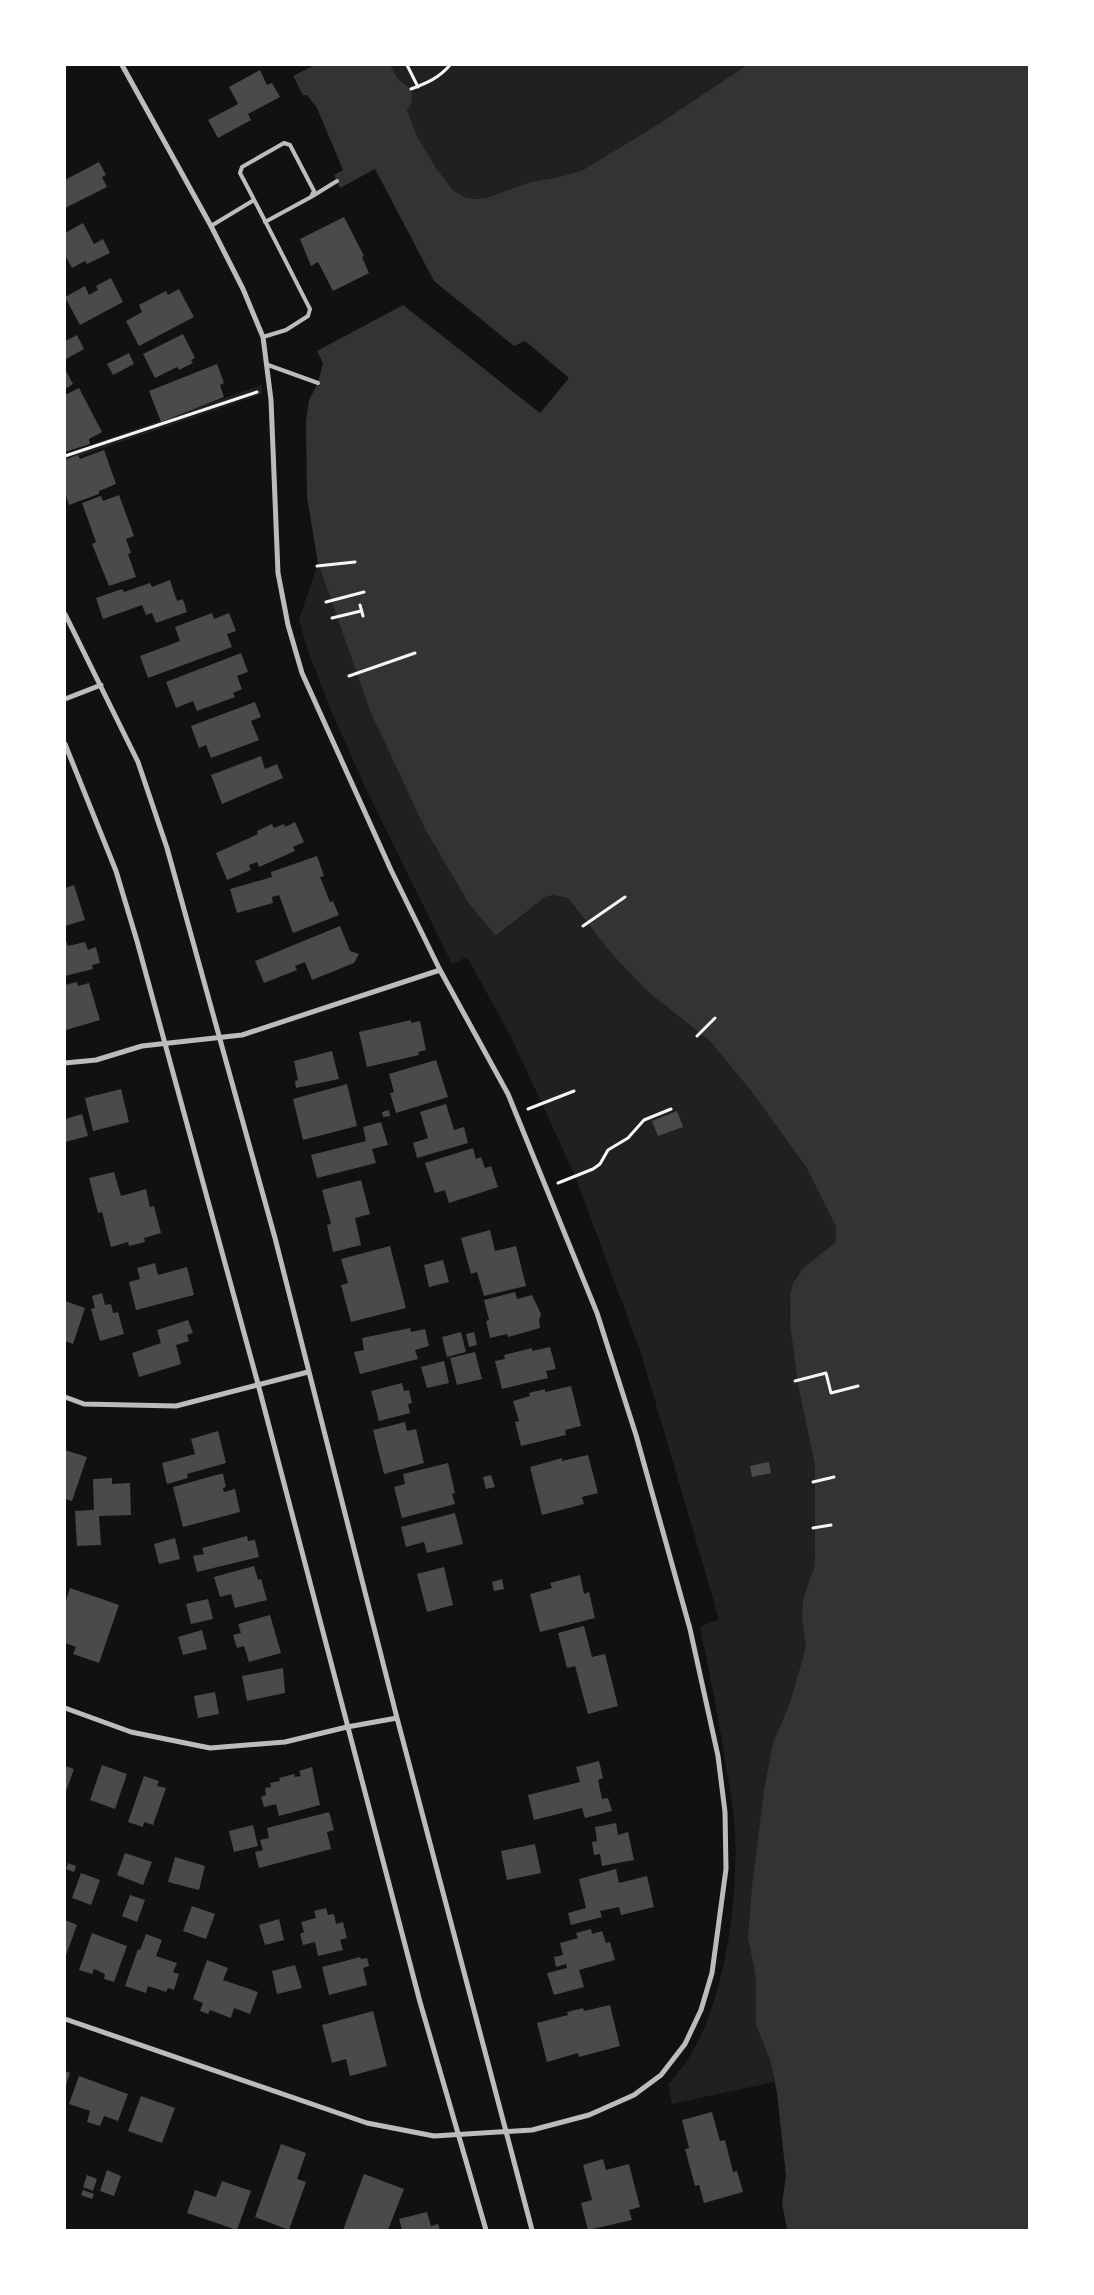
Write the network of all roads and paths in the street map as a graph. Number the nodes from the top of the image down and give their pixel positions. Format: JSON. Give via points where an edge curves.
{"nodes":[{"id":1,"x":122,"y":65,"type":"edge"},
{"id":2,"x":407,"y":65,"type":"edge"},
{"id":3,"x":450,"y":65,"type":"edge"},
{"id":4,"x":418,"y":87,"type":"junction"},
{"id":5,"x":411,"y":89,"type":"dead end"},
{"id":6,"x":337,"y":182,"type":"dead end"},
{"id":7,"x":312,"y":197,"type":"junction"},
{"id":8,"x":254,"y":200,"type":"junction"},
{"id":9,"x":265,"y":222,"type":"junction"},
{"id":10,"x":211,"y":226,"type":"junction"},
{"id":11,"x":263,"y":337,"type":"junction"},
{"id":12,"x":268,"y":365,"type":"junction"},
{"id":13,"x":318,"y":383,"type":"dead end"},
{"id":14,"x":270,"y":389,"type":"junction"},
{"id":15,"x":65,"y":456,"type":"edge"},
{"id":16,"x":355,"y":562,"type":"dead end"},
{"id":17,"x":316,"y":566,"type":"dead end"},
{"id":18,"x":364,"y":592,"type":"dead end"},
{"id":19,"x":326,"y":602,"type":"dead end"},
{"id":20,"x":360,"y":605,"type":"dead end"},
{"id":21,"x":361,"y":611,"type":"junction"},
{"id":22,"x":65,"y":614,"type":"edge"},
{"id":23,"x":363,"y":616,"type":"dead end"},
{"id":24,"x":332,"y":618,"type":"dead end"},
{"id":25,"x":414,"y":653,"type":"dead end"},
{"id":26,"x":349,"y":676,"type":"dead end"},
{"id":27,"x":101,"y":685,"type":"junction"},
{"id":28,"x":65,"y":699,"type":"edge"},
{"id":29,"x":65,"y":744,"type":"edge"},
{"id":30,"x":625,"y":897,"type":"dead end"},
{"id":31,"x":583,"y":926,"type":"dead end"},
{"id":32,"x":440,"y":970,"type":"junction"},
{"id":33,"x":715,"y":1018,"type":"dead end"},
{"id":34,"x":697,"y":1036,"type":"dead end"},
{"id":35,"x":219,"y":1037,"type":"junction"},
{"id":36,"x":165,"y":1043,"type":"junction"},
{"id":37,"x":65,"y":1063,"type":"edge"},
{"id":38,"x":574,"y":1091,"type":"dead end"},
{"id":39,"x":540,"y":1104,"type":"dead end"},
{"id":40,"x":672,"y":1109,"type":"dead end"},
{"id":41,"x":572,"y":1177,"type":"dead end"},
{"id":42,"x":308,"y":1372,"type":"junction"},
{"id":43,"x":795,"y":1382,"type":"dead end"},
{"id":44,"x":258,"y":1384,"type":"junction"},
{"id":45,"x":858,"y":1386,"type":"dead end"},
{"id":46,"x":65,"y":1397,"type":"edge"},
{"id":47,"x":834,"y":1477,"type":"dead end"},
{"id":48,"x":814,"y":1482,"type":"dead end"},
{"id":49,"x":831,"y":1525,"type":"dead end"},
{"id":50,"x":814,"y":1528,"type":"dead end"},
{"id":51,"x":65,"y":1708,"type":"edge"},
{"id":52,"x":397,"y":1718,"type":"junction"},
{"id":53,"x":347,"y":1727,"type":"junction"},
{"id":54,"x":65,"y":2019,"type":"edge"},
{"id":55,"x":505,"y":2133,"type":"junction"},
{"id":56,"x":457,"y":2135,"type":"junction"},
{"id":57,"x":486,"y":2230,"type":"edge"},
{"id":58,"x":532,"y":2230,"type":"edge"}],
"edges":[{"from":1,"to":10,"type":"street"},
{"from":2,"to":4,"type":"path"},
{"from":3,"to":4,"type":"path","via":[[441,75]]},
{"from":4,"to":5,"type":"path"},
{"from":6,"to":7,"type":"lane"},
{"from":7,"to":8,"type":"lane","via":[[314,191],[290,145],[284,143],[242,167],[240,173]]},
{"from":7,"to":9,"type":"lane"},
{"from":8,"to":9,"type":"lane"},
{"from":8,"to":10,"type":"lane"},
{"from":9,"to":11,"type":"lane","via":[[310,309],[308,316],[286,330]]},
{"from":10,"to":11,"type":"street"},
{"from":11,"to":12,"type":"street"},
{"from":12,"to":13,"type":"lane"},
{"from":12,"to":14,"type":"street"},
{"from":14,"to":15,"type":"path"},
{"from":14,"to":32,"type":"street","via":[[278,573],[288,625],[302,672]]},
{"from":16,"to":17,"type":"path"},
{"from":18,"to":19,"type":"path"},
{"from":20,"to":21,"type":"path"},
{"from":21,"to":23,"type":"path"},
{"from":21,"to":24,"type":"path"},
{"from":22,"to":27,"type":"street"},
{"from":25,"to":26,"type":"path"},
{"from":27,"to":28,"type":"street"},
{"from":27,"to":35,"type":"street","via":[[129,741],[149,792]]},
{"from":29,"to":36,"type":"street","via":[[116,871]]},
{"from":30,"to":31,"type":"path"},
{"from":32,"to":35,"type":"street","via":[[242,1035]]},
{"from":32,"to":55,"type":"street","via":[[508,1094],[597,1313],[682,1596],[718,1756],[725,1812],[726,1869],[712,1973],[701,2010],[685,2044],[661,2075],[634,2096],[589,2114],[532,2130]]},
{"from":33,"to":34,"type":"path"},
{"from":35,"to":36,"type":"street"},
{"from":35,"to":42,"type":"street","via":[[275,1238]]},
{"from":36,"to":37,"type":"street","via":[[142,1046],[96,1060]]},
{"from":36,"to":44,"type":"street"},
{"from":38,"to":39,"type":"path"},
{"from":40,"to":41,"type":"path","via":[[644,1120],[628,1138],[608,1150],[600,1164]]},
{"from":42,"to":44,"type":"street"},
{"from":42,"to":52,"type":"street"},
{"from":43,"to":45,"type":"path","via":[[826,1373],[831,1393]]},
{"from":44,"to":46,"type":"street","via":[[176,1406],[84,1404]]},
{"from":44,"to":53,"type":"street"},
{"from":47,"to":48,"type":"path"},
{"from":49,"to":50,"type":"path"},
{"from":51,"to":53,"type":"street","via":[[131,1732],[210,1748],[285,1742]]},
{"from":52,"to":53,"type":"street"},
{"from":52,"to":55,"type":"street"},
{"from":53,"to":56,"type":"street"},
{"from":54,"to":56,"type":"street","via":[[367,2123],[434,2136]]},
{"from":55,"to":56,"type":"street"},
{"from":55,"to":58,"type":"street"},
{"from":56,"to":57,"type":"street"}]}
